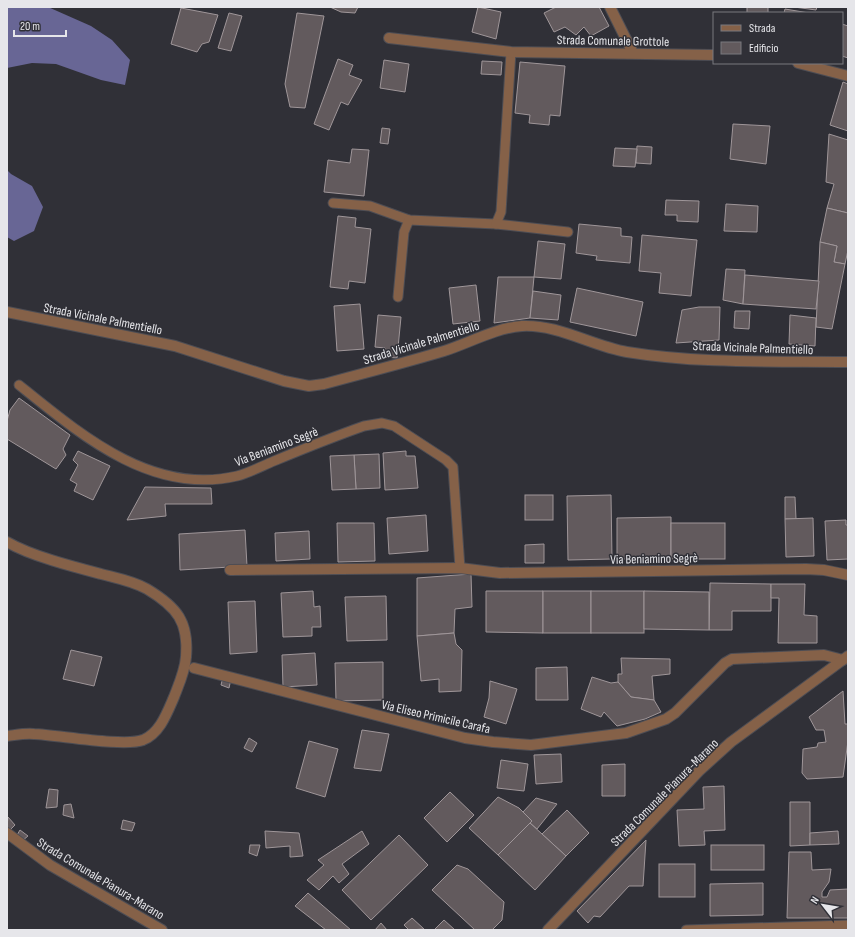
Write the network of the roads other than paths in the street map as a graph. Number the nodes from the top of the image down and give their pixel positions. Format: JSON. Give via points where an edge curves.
{"nodes":[{"id":1,"x":610,"y":7,"type":"edge"},
{"id":2,"x":389,"y":38,"type":"dead end"},
{"id":3,"x":511,"y":52,"type":"junction"},
{"id":4,"x":633,"y":53,"type":"junction"},
{"id":5,"x":713,"y":55,"type":"edge"},
{"id":6,"x":802,"y":64,"type":"edge"},
{"id":7,"x":848,"y":76,"type":"edge"},
{"id":8,"x":333,"y":203,"type":"dead end"},
{"id":9,"x":409,"y":220,"type":"junction"},
{"id":10,"x":496,"y":224,"type":"junction"},
{"id":11,"x":568,"y":232,"type":"dead end"},
{"id":12,"x":398,"y":297,"type":"dead end"},
{"id":13,"x":7,"y":312,"type":"edge"},
{"id":14,"x":848,"y":362,"type":"edge"},
{"id":15,"x":19,"y":385,"type":"dead end"},
{"id":16,"x":7,"y":542,"type":"edge"},
{"id":17,"x":460,"y":568,"type":"junction"},
{"id":18,"x":230,"y":570,"type":"dead end"},
{"id":19,"x":848,"y":575,"type":"edge"},
{"id":20,"x":845,"y":658,"type":"edge"},
{"id":21,"x":194,"y":668,"type":"dead end"},
{"id":22,"x":7,"y":736,"type":"edge"},
{"id":23,"x":7,"y":833,"type":"edge"},
{"id":24,"x":848,"y":925,"type":"edge"},
{"id":25,"x":162,"y":930,"type":"edge"},
{"id":26,"x":548,"y":930,"type":"edge"},
{"id":27,"x":686,"y":930,"type":"edge"}],
"edges":[{"from":1,"to":4,"type":"street"},
{"from":2,"to":3,"type":"street","name":"Strada Comunale Grottole"},
{"from":3,"to":4,"type":"street","name":"Strada Comunale Grottole"},
{"from":3,"to":10,"type":"lane","via":[[501,212]]},
{"from":4,"to":5,"type":"street","name":"Strada Comunale Grottole"},
{"from":6,"to":7,"type":"street"},
{"from":8,"to":9,"type":"lane","via":[[370,206]]},
{"from":9,"to":10,"type":"lane"},
{"from":9,"to":12,"type":"lane","via":[[404,232]]},
{"from":10,"to":11,"type":"lane"},
{"from":13,"to":14,"type":"street","name":"Strada Vicinale Palmentiello","via":[[175,346],[284,381],[309,386],[377,370],[521,326],[551,330],[626,352],[710,360]]},
{"from":15,"to":17,"type":"lane","name":"Via Beniamino Segrè","via":[[79,433],[118,457],[166,476],[202,480],[238,476],[364,426],[382,423],[394,426],[453,467]]},
{"from":16,"to":22,"type":"street","via":[[146,589],[173,608],[179,616],[186,628],[187,644],[186,666],[168,712],[159,727],[143,740],[123,742],[32,733]]},
{"from":17,"to":18,"type":"street","name":"Via Beniamino Segrè"},
{"from":17,"to":19,"type":"street","name":"Via Beniamino Segrè","via":[[500,573],[824,570]]},
{"from":20,"to":21,"type":"street","name":"Via Eliseo Primicile Carafa","via":[[824,655],[732,659],[666,719],[626,732],[531,744],[465,738]]},
{"from":20,"to":26,"type":"street","name":"Strada Comunale Pianura-Marano","via":[[731,742]]},
{"from":23,"to":25,"type":"street","name":"Strada Comunale Pianura-Marano","via":[[50,865]]},
{"from":24,"to":27,"type":"lane"}]}
